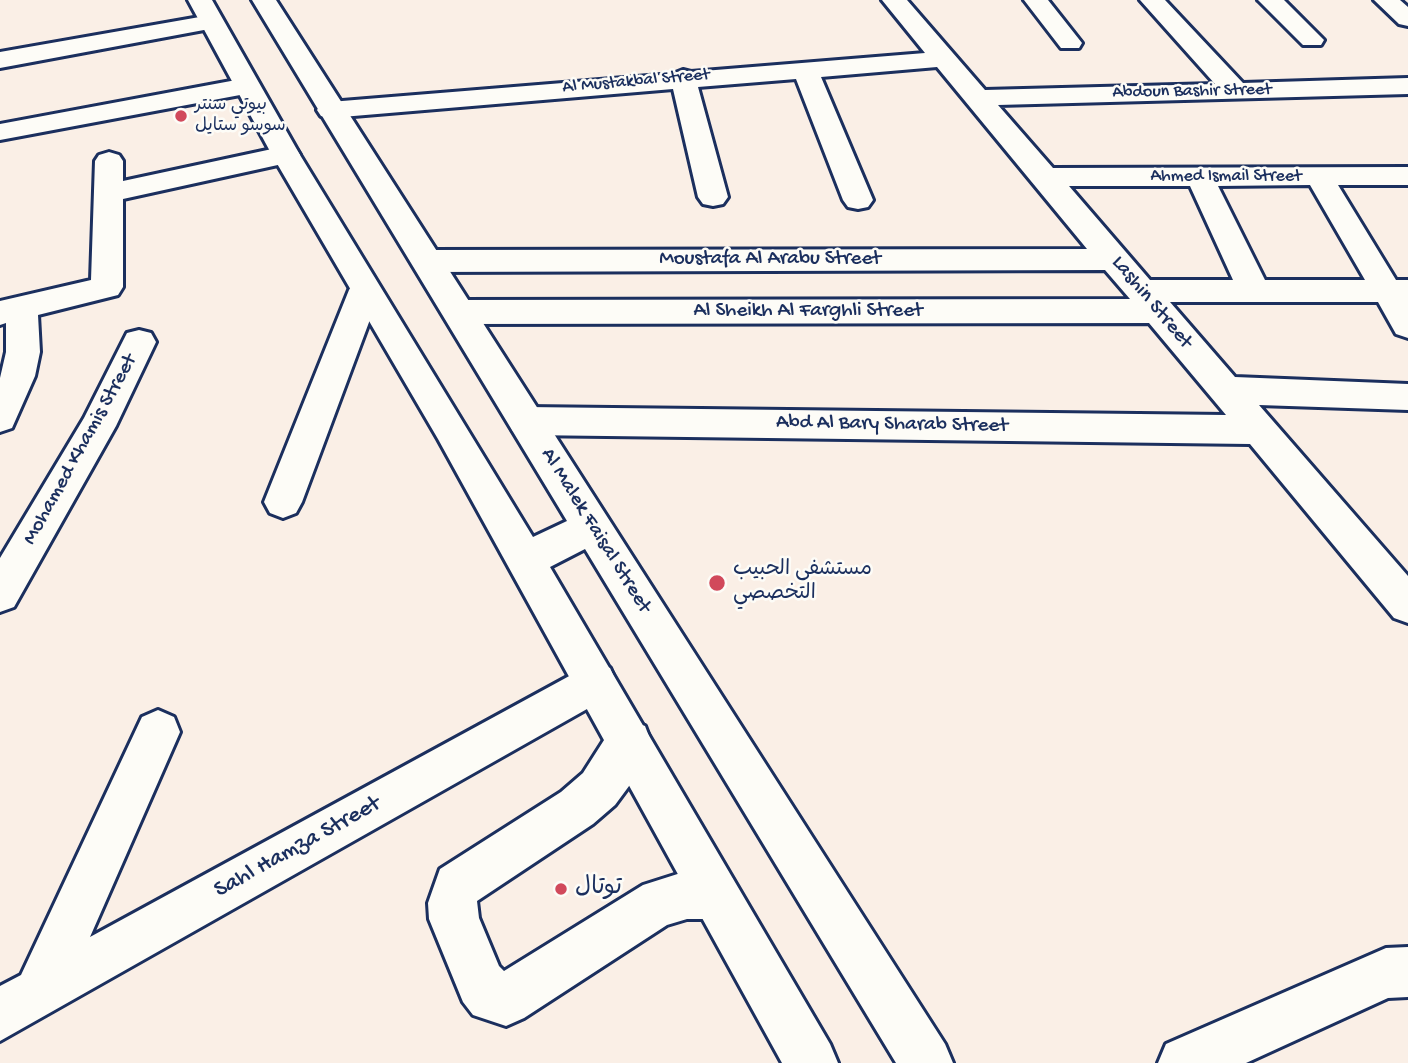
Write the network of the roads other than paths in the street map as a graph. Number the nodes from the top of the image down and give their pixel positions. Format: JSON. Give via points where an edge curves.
{"nodes":[{"id":1,"x":264,"y":0,"type":"edge"},
{"id":2,"x":894,"y":0,"type":"edge"},
{"id":3,"x":1036,"y":0,"type":"edge"},
{"id":4,"x":1152,"y":0,"type":"edge"},
{"id":5,"x":1270,"y":0,"type":"edge"},
{"id":6,"x":206,"y":11,"type":"edge"},
{"id":7,"x":1312,"y":40,"type":"dead end"},
{"id":8,"x":1070,"y":43,"type":"dead end"},
{"id":9,"x":943,"y":59,"type":"junction"},
{"id":10,"x":0,"y":60,"type":"edge"},
{"id":11,"x":805,"y":69,"type":"junction"},
{"id":12,"x":683,"y":78,"type":"junction"},
{"id":13,"x":247,"y":86,"type":"junction"},
{"id":14,"x":1408,"y":86,"type":"edge"},
{"id":15,"x":1236,"y":91,"type":"junction"},
{"id":16,"x":976,"y":97,"type":"junction"},
{"id":17,"x":330,"y":110,"type":"junction"},
{"id":18,"x":0,"y":132,"type":"edge"},
{"id":19,"x":286,"y":155,"type":"junction"},
{"id":20,"x":109,"y":162,"type":"dead end"},
{"id":21,"x":1408,"y":176,"type":"edge"},
{"id":22,"x":1044,"y":177,"type":"junction"},
{"id":23,"x":1200,"y":177,"type":"junction"},
{"id":24,"x":1319,"y":177,"type":"junction"},
{"id":25,"x":109,"y":193,"type":"junction"},
{"id":26,"x":713,"y":197,"type":"dead end"},
{"id":27,"x":858,"y":200,"type":"dead end"},
{"id":28,"x":1114,"y":260,"type":"junction"},
{"id":29,"x":427,"y":261,"type":"junction"},
{"id":30,"x":365,"y":290,"type":"junction"},
{"id":31,"x":1397,"y":291,"type":"edge"},
{"id":32,"x":1255,"y":292,"type":"junction"},
{"id":33,"x":1149,"y":301,"type":"junction"},
{"id":34,"x":11,"y":311,"type":"edge"},
{"id":35,"x":459,"y":312,"type":"junction"},
{"id":36,"x":1408,"y":326,"type":"edge"},
{"id":37,"x":139,"y":342,"type":"dead end"},
{"id":38,"x":1225,"y":390,"type":"junction"},
{"id":39,"x":1408,"y":397,"type":"edge"},
{"id":40,"x":0,"y":418,"type":"edge"},
{"id":41,"x":526,"y":421,"type":"junction"},
{"id":42,"x":1259,"y":430,"type":"junction"},
{"id":43,"x":283,"y":502,"type":"dead end"},
{"id":44,"x":593,"y":527,"type":"junction"},
{"id":45,"x":525,"y":560,"type":"junction"},
{"id":46,"x":0,"y":594,"type":"edge"},
{"id":47,"x":1408,"y":605,"type":"edge"},
{"id":48,"x":595,"y":681,"type":"junction"},
{"id":49,"x":158,"y":732,"type":"dead end"},
{"id":50,"x":629,"y":742,"type":"junction"},
{"id":51,"x":715,"y":895,"type":"junction"},
{"id":52,"x":1408,"y":972,"type":"edge"},
{"id":53,"x":40,"y":992,"type":"junction"},
{"id":54,"x":0,"y":1015,"type":"edge"},
{"id":55,"x":811,"y":1063,"type":"edge"},
{"id":56,"x":926,"y":1063,"type":"edge"},
{"id":57,"x":1185,"y":1063,"type":"edge"}],
"edges":[{"from":1,"to":17,"type":"street","name":"Al Malek Faisal Street"},
{"from":2,"to":9,"type":"street","name":"Lashin Street"},
{"from":3,"to":8,"type":"street"},
{"from":4,"to":15,"type":"street"},
{"from":5,"to":7,"type":"street"},
{"from":6,"to":10,"type":"street"},
{"from":6,"to":13,"type":"street"},
{"from":9,"to":11,"type":"street","name":"Al Mustakbal Street"},
{"from":9,"to":16,"type":"street","name":"Lashin Street"},
{"from":11,"to":12,"type":"street","name":"Al Mustakbal Street"},
{"from":11,"to":27,"type":"street"},
{"from":12,"to":17,"type":"street","name":"Al Mustakbal Street"},
{"from":12,"to":26,"type":"street"},
{"from":13,"to":18,"type":"street"},
{"from":13,"to":19,"type":"street"},
{"from":14,"to":15,"type":"street","name":"Abdoun Bashir Street"},
{"from":15,"to":16,"type":"street","name":"Abdoun Bashir Street"},
{"from":16,"to":22,"type":"street","name":"Lashin Street"},
{"from":17,"to":29,"type":"street","name":"Al Malek Faisal Street"},
{"from":19,"to":25,"type":"street"},
{"from":19,"to":30,"type":"street"},
{"from":20,"to":25,"type":"street"},
{"from":21,"to":24,"type":"street","name":"Ahmed Ismail Street"},
{"from":22,"to":23,"type":"street","name":"Ahmed Ismail Street"},
{"from":22,"to":28,"type":"street","name":"Lashin Street"},
{"from":23,"to":24,"type":"street","name":"Ahmed Ismail Street"},
{"from":23,"to":32,"type":"street"},
{"from":24,"to":31,"type":"street"},
{"from":25,"to":34,"type":"street","via":[[107,287]]},
{"from":28,"to":29,"type":"street","name":"Moustafa Al Arabu Street"},
{"from":28,"to":33,"type":"street","name":"Lashin Street"},
{"from":29,"to":35,"type":"street","name":"Al Malek Faisal Street"},
{"from":30,"to":43,"type":"street"},
{"from":30,"to":45,"type":"street"},
{"from":31,"to":32,"type":"street","name":"Al Sheikh Al Farghli Street"},
{"from":31,"to":36,"type":"street"},
{"from":32,"to":33,"type":"street","name":"Al Sheikh Al Farghli Street"},
{"from":33,"to":35,"type":"street","name":"Al Sheikh Al Farghli Street"},
{"from":33,"to":38,"type":"street","name":"Lashin Street"},
{"from":34,"to":40,"type":"street","via":[[23,352]]},
{"from":35,"to":41,"type":"street","name":"Al Malek Faisal Street"},
{"from":37,"to":46,"type":"street","name":"Mohamed Khamis Street","via":[[114,397]]},
{"from":38,"to":39,"type":"street"},
{"from":38,"to":42,"type":"street","name":"Lashin Street"},
{"from":41,"to":42,"type":"street","name":"Abd Al Bary Sharab Street"},
{"from":41,"to":44,"type":"street","name":"Al Malek Faisal Street"},
{"from":42,"to":47,"type":"street","name":"Lashin Street"},
{"from":44,"to":45,"type":"street"},
{"from":44,"to":56,"type":"street","name":"Al Malek Faisal Street"},
{"from":45,"to":48,"type":"street"},
{"from":48,"to":50,"type":"street"},
{"from":48,"to":53,"type":"street","name":"Sahl Hamza Street"},
{"from":49,"to":53,"type":"street"},
{"from":50,"to":51,"type":"street"},
{"from":50,"to":51,"type":"street","via":[[605,781],[577,808],[457,886],[454,919],[481,984],[491,997],[506,1000],[660,902],[687,895]]},
{"from":51,"to":55,"type":"street"},
{"from":52,"to":57,"type":"street","via":[[1386,973]]},
{"from":53,"to":54,"type":"street","name":"Sahl Hamza Street"}]}
